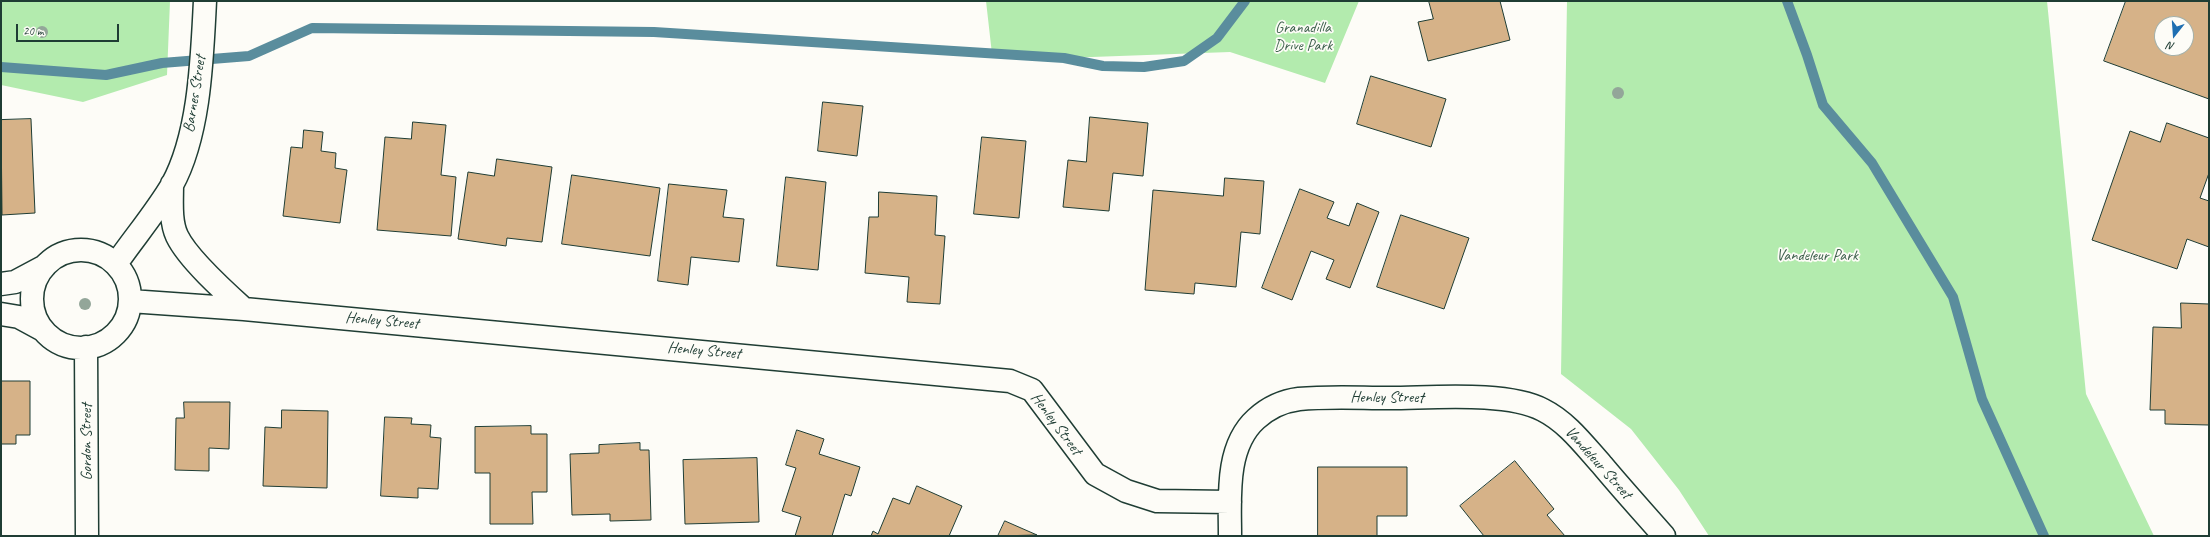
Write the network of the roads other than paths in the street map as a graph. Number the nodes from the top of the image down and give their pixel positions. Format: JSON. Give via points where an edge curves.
{"nodes":[{"id":1,"x":205,"y":1,"type":"edge"},
{"id":2,"x":172,"y":184,"type":"junction"},
{"id":3,"x":116,"y":264,"type":"junction"},
{"id":4,"x":45,"y":266,"type":"junction"},
{"id":5,"x":1,"y":284,"type":"edge"},
{"id":6,"x":130,"y":301,"type":"junction"},
{"id":7,"x":244,"y":309,"type":"junction"},
{"id":8,"x":1,"y":314,"type":"edge"},
{"id":9,"x":43,"y":330,"type":"junction"},
{"id":10,"x":86,"y":347,"type":"junction"},
{"id":11,"x":1523,"y":402,"type":"joint"},
{"id":12,"x":1230,"y":502,"type":"junction"},
{"id":13,"x":87,"y":536,"type":"edge"},
{"id":14,"x":1230,"y":536,"type":"edge"},
{"id":15,"x":1664,"y":536,"type":"edge"}],
"edges":[{"from":1,"to":2,"type":"street","name":"Barnes Street","via":[[196,107],[189,138]]},
{"from":2,"to":3,"type":"street","name":"Barnes Street"},
{"from":2,"to":7,"type":"street","name":"Barnes Street","via":[[172,211],[177,236],[216,284]]},
{"from":3,"to":4,"type":"street","via":[[93,251],[75,250],[59,255]]},
{"from":3,"to":6,"type":"street","via":[[126,279]]},
{"from":4,"to":5,"type":"street","via":[[15,282]]},
{"from":4,"to":9,"type":"street","via":[[35,280],[32,298],[35,315]]},
{"from":6,"to":7,"type":"street","name":"Henley Street"},
{"from":6,"to":10,"type":"street","via":[[125,321],[114,335],[100,344]]},
{"from":7,"to":12,"type":"street","name":"Henley Street","via":[[1010,381],[1032,390],[1095,474],[1126,492],[1158,501]]},
{"from":8,"to":9,"type":"street","via":[[19,317]]},
{"from":9,"to":10,"type":"street","via":[[65,345]]},
{"from":10,"to":13,"type":"street","name":"Gordon Street"},
{"from":11,"to":12,"type":"street","name":"Henley Street","via":[[1490,398],[1299,399],[1277,404],[1256,419],[1238,442]]},
{"from":11,"to":15,"type":"street","name":"Vandeleur Street","via":[[1544,410],[1569,428]]},
{"from":12,"to":14,"type":"street","name":"Henley Street"}]}
